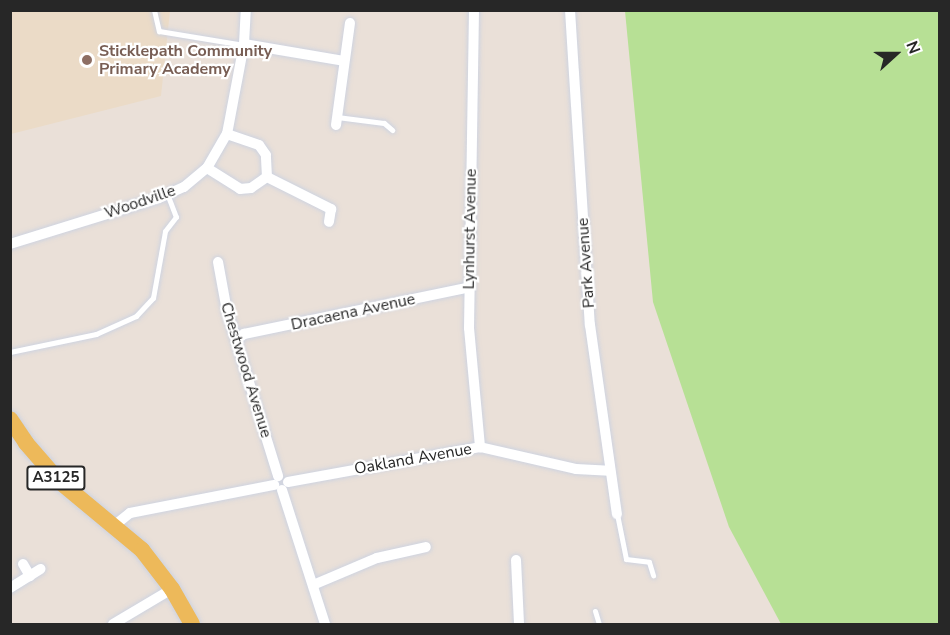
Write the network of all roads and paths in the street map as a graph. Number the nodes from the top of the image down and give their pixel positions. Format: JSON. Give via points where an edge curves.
{"nodes":[{"id":1,"x":154,"y":10,"type":"edge"},
{"id":2,"x":246,"y":10,"type":"edge"},
{"id":3,"x":474,"y":10,"type":"edge"},
{"id":4,"x":570,"y":10,"type":"edge"},
{"id":5,"x":350,"y":24,"type":"dead end"},
{"id":6,"x":244,"y":45,"type":"junction"},
{"id":7,"x":344,"y":61,"type":"junction"},
{"id":8,"x":337,"y":121,"type":"joint"},
{"id":9,"x":393,"y":130,"type":"dead end"},
{"id":10,"x":227,"y":134,"type":"junction"},
{"id":11,"x":207,"y":168,"type":"junction"},
{"id":12,"x":267,"y":177,"type":"junction"},
{"id":13,"x":167,"y":194,"type":"junction"},
{"id":14,"x":329,"y":222,"type":"dead end"},
{"id":15,"x":10,"y":244,"type":"edge"},
{"id":16,"x":218,"y":262,"type":"dead end"},
{"id":17,"x":470,"y":287,"type":"junction"},
{"id":18,"x":237,"y":339,"type":"junction"},
{"id":19,"x":10,"y":352,"type":"edge"},
{"id":20,"x":10,"y":419,"type":"edge"},
{"id":21,"x":480,"y":447,"type":"junction"},
{"id":22,"x":609,"y":471,"type":"junction"},
{"id":23,"x":280,"y":483,"type":"junction"},
{"id":24,"x":617,"y":514,"type":"joint"},
{"id":25,"x":115,"y":525,"type":"junction"},
{"id":26,"x":426,"y":547,"type":"dead end"},
{"id":27,"x":516,"y":560,"type":"dead end"},
{"id":28,"x":23,"y":564,"type":"dead end"},
{"id":29,"x":41,"y":569,"type":"dead end"},
{"id":30,"x":653,"y":575,"type":"dead end"},
{"id":31,"x":30,"y":576,"type":"junction"},
{"id":32,"x":313,"y":585,"type":"junction"},
{"id":33,"x":10,"y":588,"type":"edge"},
{"id":34,"x":172,"y":589,"type":"junction"},
{"id":35,"x":595,"y":611,"type":"dead end"},
{"id":36,"x":113,"y":624,"type":"edge"},
{"id":37,"x":192,"y":624,"type":"edge"},
{"id":38,"x":325,"y":624,"type":"edge"},
{"id":39,"x":519,"y":624,"type":"edge"},
{"id":40,"x":599,"y":624,"type":"edge"}],
"edges":[{"from":1,"to":6,"type":"lane","via":[[159,32]]},
{"from":2,"to":6,"type":"street","name":"Woodville"},
{"from":3,"to":17,"type":"street","name":"Lynhurst Avenue"},
{"from":4,"to":22,"type":"street","name":"Park Avenue","via":[[590,325]]},
{"from":5,"to":7,"type":"street"},
{"from":6,"to":7,"type":"street"},
{"from":6,"to":10,"type":"street","name":"Woodville"},
{"from":7,"to":8,"type":"street"},
{"from":8,"to":9,"type":"lane","via":[[384,123]]},
{"from":10,"to":11,"type":"street","name":"Woodville"},
{"from":10,"to":12,"type":"street","via":[[259,146],[266,155]]},
{"from":11,"to":12,"type":"street","via":[[240,189],[251,188]]},
{"from":11,"to":13,"type":"street","name":"Woodville"},
{"from":12,"to":14,"type":"street","via":[[331,209]]},
{"from":13,"to":15,"type":"street","name":"Woodville"},
{"from":13,"to":19,"type":"lane","via":[[176,217],[165,231],[153,298],[136,316],[96,334]]},
{"from":16,"to":18,"type":"street","name":"Chestwood Avenue","via":[[227,311]]},
{"from":17,"to":18,"type":"street","name":"Dracaena Avenue","via":[[244,334]]},
{"from":17,"to":21,"type":"street","name":"Lynhurst Avenue","via":[[469,328]]},
{"from":18,"to":23,"type":"street","name":"Chestwood Avenue"},
{"from":20,"to":25,"type":"main road","number":"A3125","via":[[59,481]]},
{"from":21,"to":22,"type":"street","name":"Oakland Avenue","via":[[576,468]]},
{"from":21,"to":23,"type":"street","name":"Oakland Avenue"},
{"from":22,"to":24,"type":"street","name":"Park Avenue"},
{"from":23,"to":25,"type":"street","name":"Oakland Avenue","via":[[130,513]]},
{"from":23,"to":32,"type":"street","name":"Chestwood Avenue"},
{"from":24,"to":30,"type":"lane","via":[[626,559],[649,562]]},
{"from":25,"to":34,"type":"main road","number":"A3125"},
{"from":26,"to":32,"type":"street","via":[[377,558]]},
{"from":27,"to":39,"type":"street"},
{"from":28,"to":31,"type":"street"},
{"from":29,"to":31,"type":"street"},
{"from":31,"to":33,"type":"street"},
{"from":32,"to":38,"type":"street","name":"Chestwood Avenue"},
{"from":34,"to":36,"type":"street"},
{"from":34,"to":37,"type":"main road","number":"A3125"},
{"from":35,"to":40,"type":"lane"}]}
